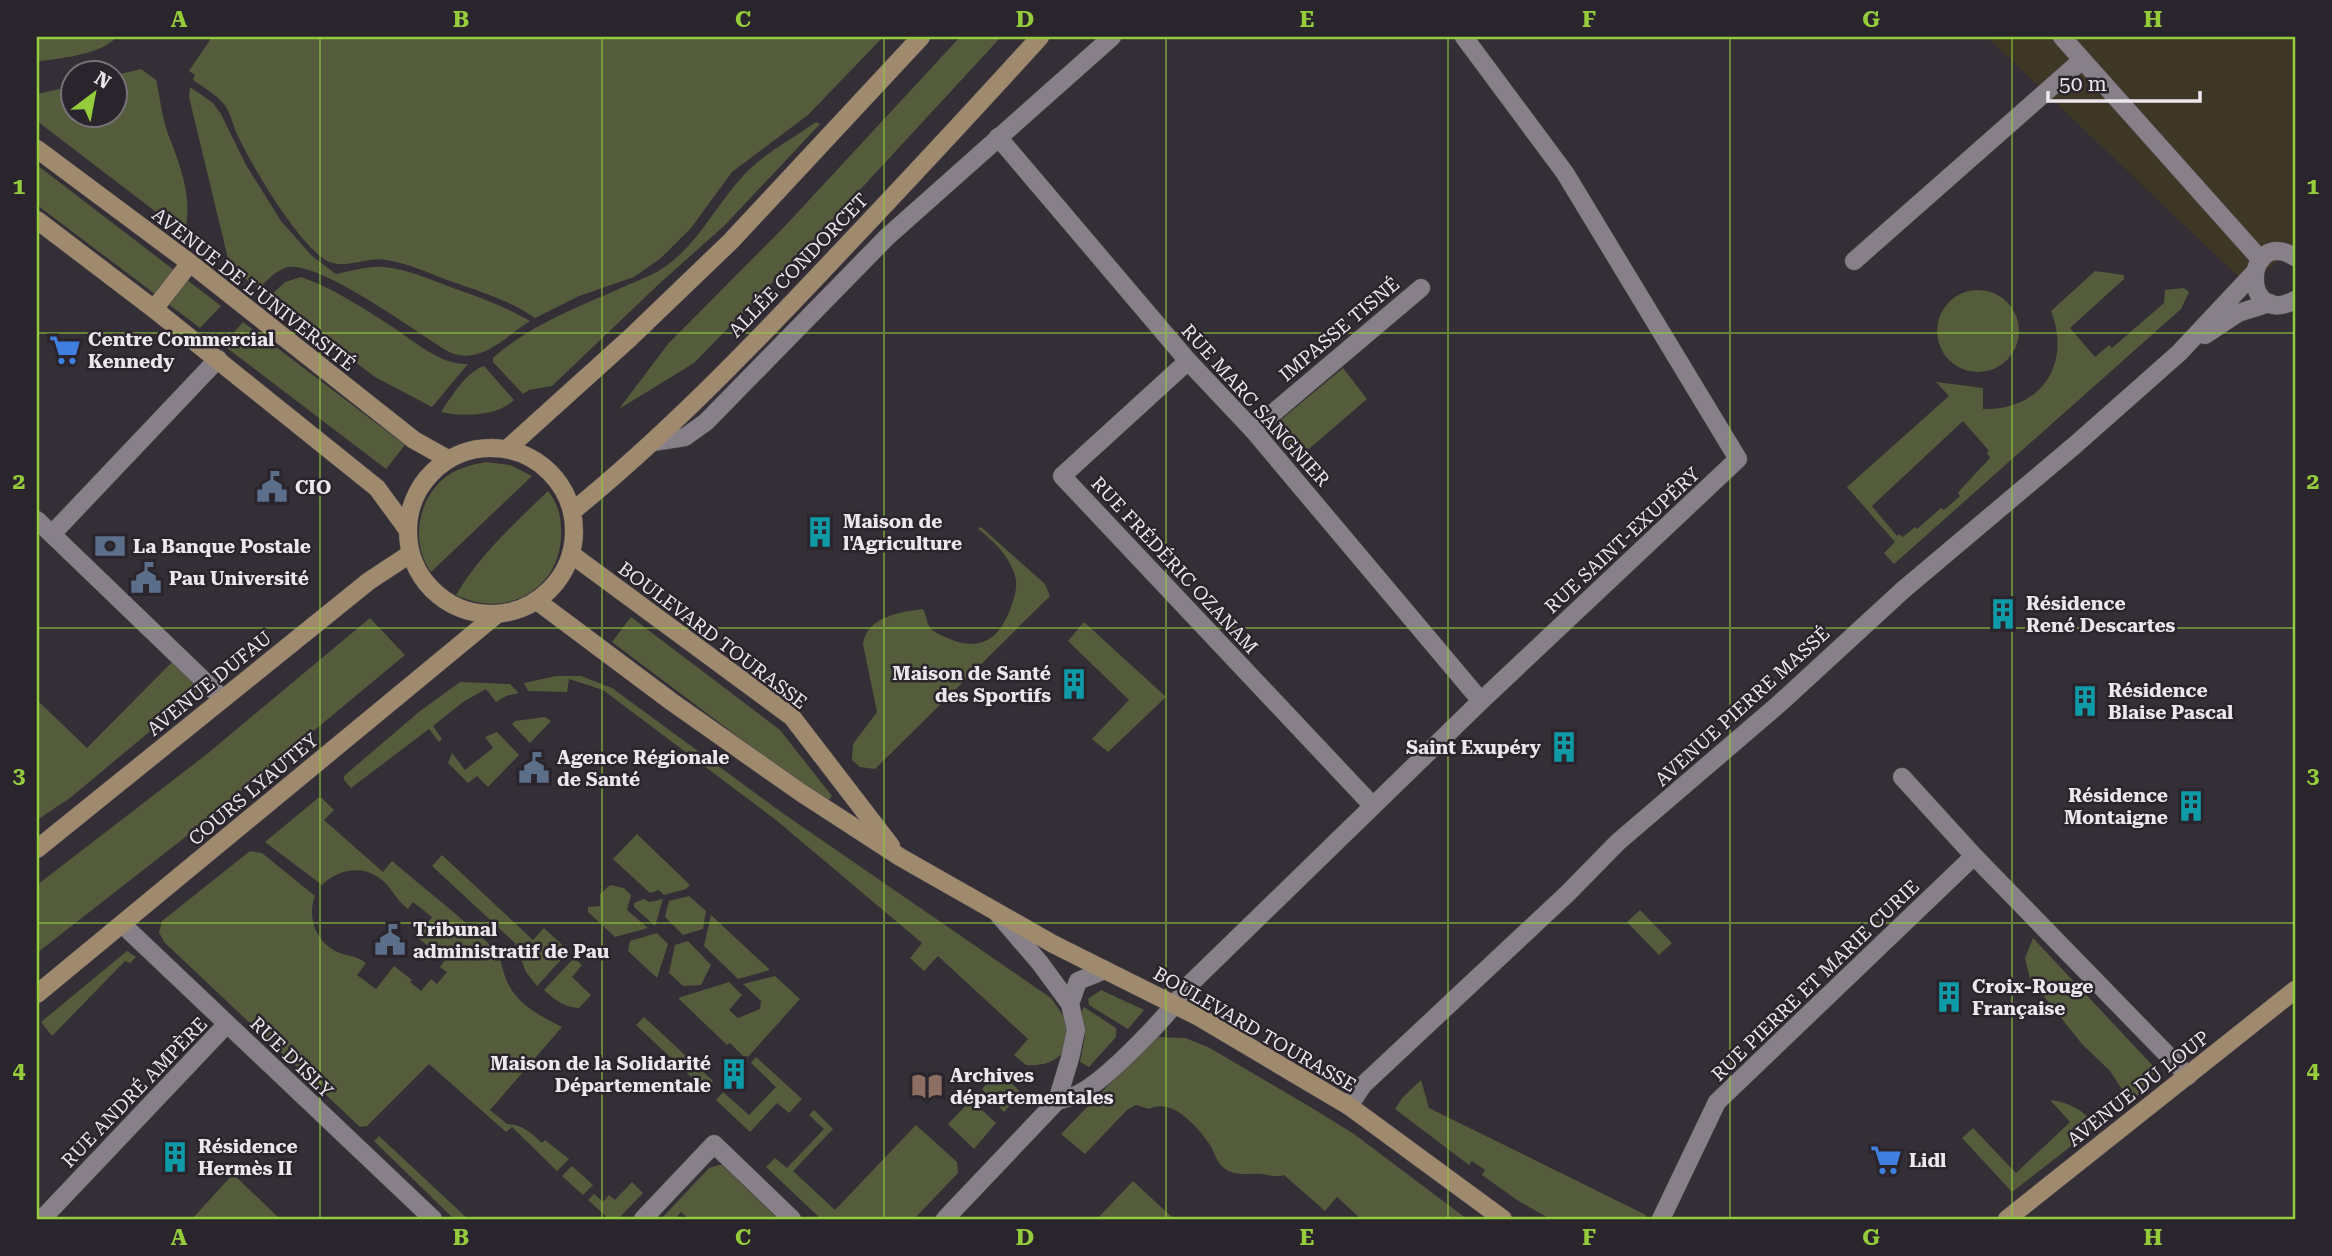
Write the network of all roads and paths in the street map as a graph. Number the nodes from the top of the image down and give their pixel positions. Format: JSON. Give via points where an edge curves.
{"nodes":[{"id":1,"x":921,"y":37,"type":"edge"},
{"id":2,"x":1040,"y":37,"type":"edge"},
{"id":3,"x":1112,"y":37,"type":"edge"},
{"id":4,"x":1464,"y":37,"type":"edge"},
{"id":5,"x":2062,"y":37,"type":"edge"},
{"id":6,"x":2082,"y":60,"type":"junction"},
{"id":7,"x":998,"y":137,"type":"junction"},
{"id":8,"x":37,"y":149,"type":"edge"},
{"id":9,"x":37,"y":220,"type":"edge"},
{"id":10,"x":2294,"y":254,"type":"edge"},
{"id":11,"x":1854,"y":261,"type":"dead end"},
{"id":12,"x":190,"y":263,"type":"junction"},
{"id":13,"x":2257,"y":266,"type":"junction"},
{"id":14,"x":1420,"y":288,"type":"dead end"},
{"id":15,"x":2295,"y":300,"type":"edge"},
{"id":16,"x":2270,"y":303,"type":"junction"},
{"id":17,"x":154,"y":309,"type":"junction"},
{"id":18,"x":2179,"y":353,"type":"junction"},
{"id":19,"x":218,"y":359,"type":"junction"},
{"id":20,"x":1188,"y":361,"type":"junction"},
{"id":21,"x":1253,"y":430,"type":"junction"},
{"id":22,"x":653,"y":442,"type":"junction"},
{"id":23,"x":507,"y":449,"type":"junction"},
{"id":24,"x":448,"y":459,"type":"junction"},
{"id":25,"x":573,"y":510,"type":"junction"},
{"id":26,"x":37,"y":520,"type":"edge"},
{"id":27,"x":407,"y":529,"type":"junction"},
{"id":28,"x":51,"y":534,"type":"junction"},
{"id":29,"x":410,"y":554,"type":"junction"},
{"id":30,"x":571,"y":554,"type":"junction"},
{"id":31,"x":537,"y":601,"type":"junction"},
{"id":32,"x":496,"y":615,"type":"junction"},
{"id":33,"x":223,"y":698,"type":"junction"},
{"id":34,"x":1481,"y":701,"type":"junction"},
{"id":35,"x":1902,"y":777,"type":"dead end"},
{"id":36,"x":1373,"y":807,"type":"junction"},
{"id":37,"x":37,"y":849,"type":"edge"},
{"id":38,"x":1974,"y":856,"type":"junction"},
{"id":39,"x":900,"y":857,"type":"junction"},
{"id":40,"x":998,"y":913,"type":"junction"},
{"id":41,"x":122,"y":924,"type":"junction"},
{"id":42,"x":1105,"y":970,"type":"junction"},
{"id":43,"x":2295,"y":990,"type":"edge"},
{"id":44,"x":37,"y":994,"type":"edge"},
{"id":45,"x":1070,"y":1004,"type":"junction"},
{"id":46,"x":1176,"y":1005,"type":"junction"},
{"id":47,"x":227,"y":1024,"type":"junction"},
{"id":48,"x":2188,"y":1076,"type":"junction"},
{"id":49,"x":1057,"y":1101,"type":"junction"},
{"id":50,"x":1349,"y":1106,"type":"junction"},
{"id":51,"x":42,"y":1219,"type":"edge"},
{"id":52,"x":433,"y":1219,"type":"edge"},
{"id":53,"x":643,"y":1219,"type":"edge"},
{"id":54,"x":792,"y":1219,"type":"edge"},
{"id":55,"x":945,"y":1219,"type":"edge"},
{"id":56,"x":1503,"y":1219,"type":"edge"},
{"id":57,"x":1661,"y":1219,"type":"edge"},
{"id":58,"x":2007,"y":1219,"type":"edge"}],
"edges":[{"from":1,"to":23,"type":"main road","via":[[730,241]]},
{"from":2,"to":22,"type":"main road","name":"ALLÉE CONDORCET","via":[[776,321]]},
{"from":3,"to":7,"type":"street"},
{"from":4,"to":34,"type":"street","name":"RUE SAINT-EXUPÉRY","via":[[1565,173],[1738,459]]},
{"from":5,"to":6,"type":"street"},
{"from":6,"to":11,"type":"street"},
{"from":6,"to":13,"type":"street"},
{"from":7,"to":20,"type":"street","name":"RUE MARC SANGNIER"},
{"from":7,"to":22,"type":"street","via":[[887,237],[706,422],[685,437]]},
{"from":8,"to":12,"type":"main road","name":"AVENUE DE L'UNIVERSITÉ"},
{"from":9,"to":17,"type":"main road"},
{"from":10,"to":13,"type":"street","via":[[2275,252]]},
{"from":12,"to":17,"type":"main road"},
{"from":12,"to":24,"type":"main road","name":"AVENUE DE L'UNIVERSITÉ","via":[[414,440]]},
{"from":13,"to":16,"type":"street","via":[[2255,288]]},
{"from":13,"to":18,"type":"street","name":"AVENUE PIERRE MASSÉ"},
{"from":14,"to":21,"type":"street","name":"IMPASSE TISNÉ"},
{"from":15,"to":16,"type":"street","name":"AVENUE PIERRE MASSÉ"},
{"from":16,"to":18,"type":"street","name":"AVENUE PIERRE MASSÉ","via":[[2238,313]]},
{"from":17,"to":19,"type":"main road"},
{"from":18,"to":50,"type":"street","name":"AVENUE PIERRE MASSÉ","via":[[1618,842],[1369,1079]]},
{"from":19,"to":27,"type":"main road","via":[[377,488]]},
{"from":19,"to":28,"type":"street"},
{"from":20,"to":21,"type":"street","name":"RUE MARC SANGNIER"},
{"from":20,"to":36,"type":"street","name":"RUE FRÉDÉRIC OZANAM","via":[[1062,476]]},
{"from":21,"to":34,"type":"street","name":"RUE MARC SANGNIER"},
{"from":22,"to":25,"type":"main road","name":"ALLÉE CONDORCET"},
{"from":23,"to":24,"type":"main road","via":[[477,449]]},
{"from":23,"to":25,"type":"main road","via":[[531,458],[552,474]]},
{"from":24,"to":27,"type":"main road","via":[[417,491]]},
{"from":25,"to":30,"type":"main road"},
{"from":26,"to":28,"type":"street"},
{"from":27,"to":29,"type":"main road"},
{"from":28,"to":33,"type":"street"},
{"from":29,"to":32,"type":"main road","via":[[425,584],[439,597],[456,607]]},
{"from":29,"to":33,"type":"main road","name":"AVENUE DUFAU","via":[[369,581]]},
{"from":30,"to":31,"type":"main road","via":[[558,580]]},
{"from":30,"to":39,"type":"main road","name":"BOULEVARD TOURASSE","via":[[792,717]]},
{"from":31,"to":32,"type":"main road"},
{"from":31,"to":39,"type":"main road","name":"BOULEVARD TOURASSE","via":[[672,702]]},
{"from":32,"to":41,"type":"main road","name":"COURS LYAUTEY"},
{"from":33,"to":37,"type":"main road","name":"AVENUE DUFAU"},
{"from":34,"to":36,"type":"street","name":"RUE SAINT-EXUPÉRY"},
{"from":35,"to":38,"type":"street"},
{"from":36,"to":46,"type":"street","name":"RUE SAINT-EXUPÉRY","via":[[1189,985]]},
{"from":38,"to":48,"type":"street"},
{"from":38,"to":57,"type":"street","name":"RUE PIERRE ET MARIE CURIE","via":[[1717,1102]]},
{"from":39,"to":40,"type":"main road","name":"BOULEVARD TOURASSE"},
{"from":40,"to":42,"type":"main road","name":"BOULEVARD TOURASSE"},
{"from":40,"to":45,"type":"street"},
{"from":41,"to":44,"type":"main road","name":"COURS LYAUTEY"},
{"from":41,"to":47,"type":"street","name":"RUE D'ISLY"},
{"from":42,"to":45,"type":"street","via":[[1078,981]]},
{"from":42,"to":46,"type":"main road","name":"BOULEVARD TOURASSE"},
{"from":43,"to":48,"type":"main road","name":"AVENUE DU LOUP"},
{"from":45,"to":49,"type":"street","via":[[1076,1030]]},
{"from":46,"to":49,"type":"street","name":"RUE SAINT-EXUPÉRY","via":[[1105,1075],[1079,1094]]},
{"from":46,"to":50,"type":"main road","name":"BOULEVARD TOURASSE"},
{"from":47,"to":51,"type":"street","name":"RUE ANDRÉ AMPÈRE"},
{"from":47,"to":52,"type":"street","name":"RUE D'ISLY"},
{"from":48,"to":58,"type":"main road","name":"AVENUE DU LOUP"},
{"from":49,"to":55,"type":"street"},
{"from":50,"to":56,"type":"main road","name":"BOULEVARD TOURASSE"},
{"from":53,"to":54,"type":"street","via":[[715,1144]]}]}
